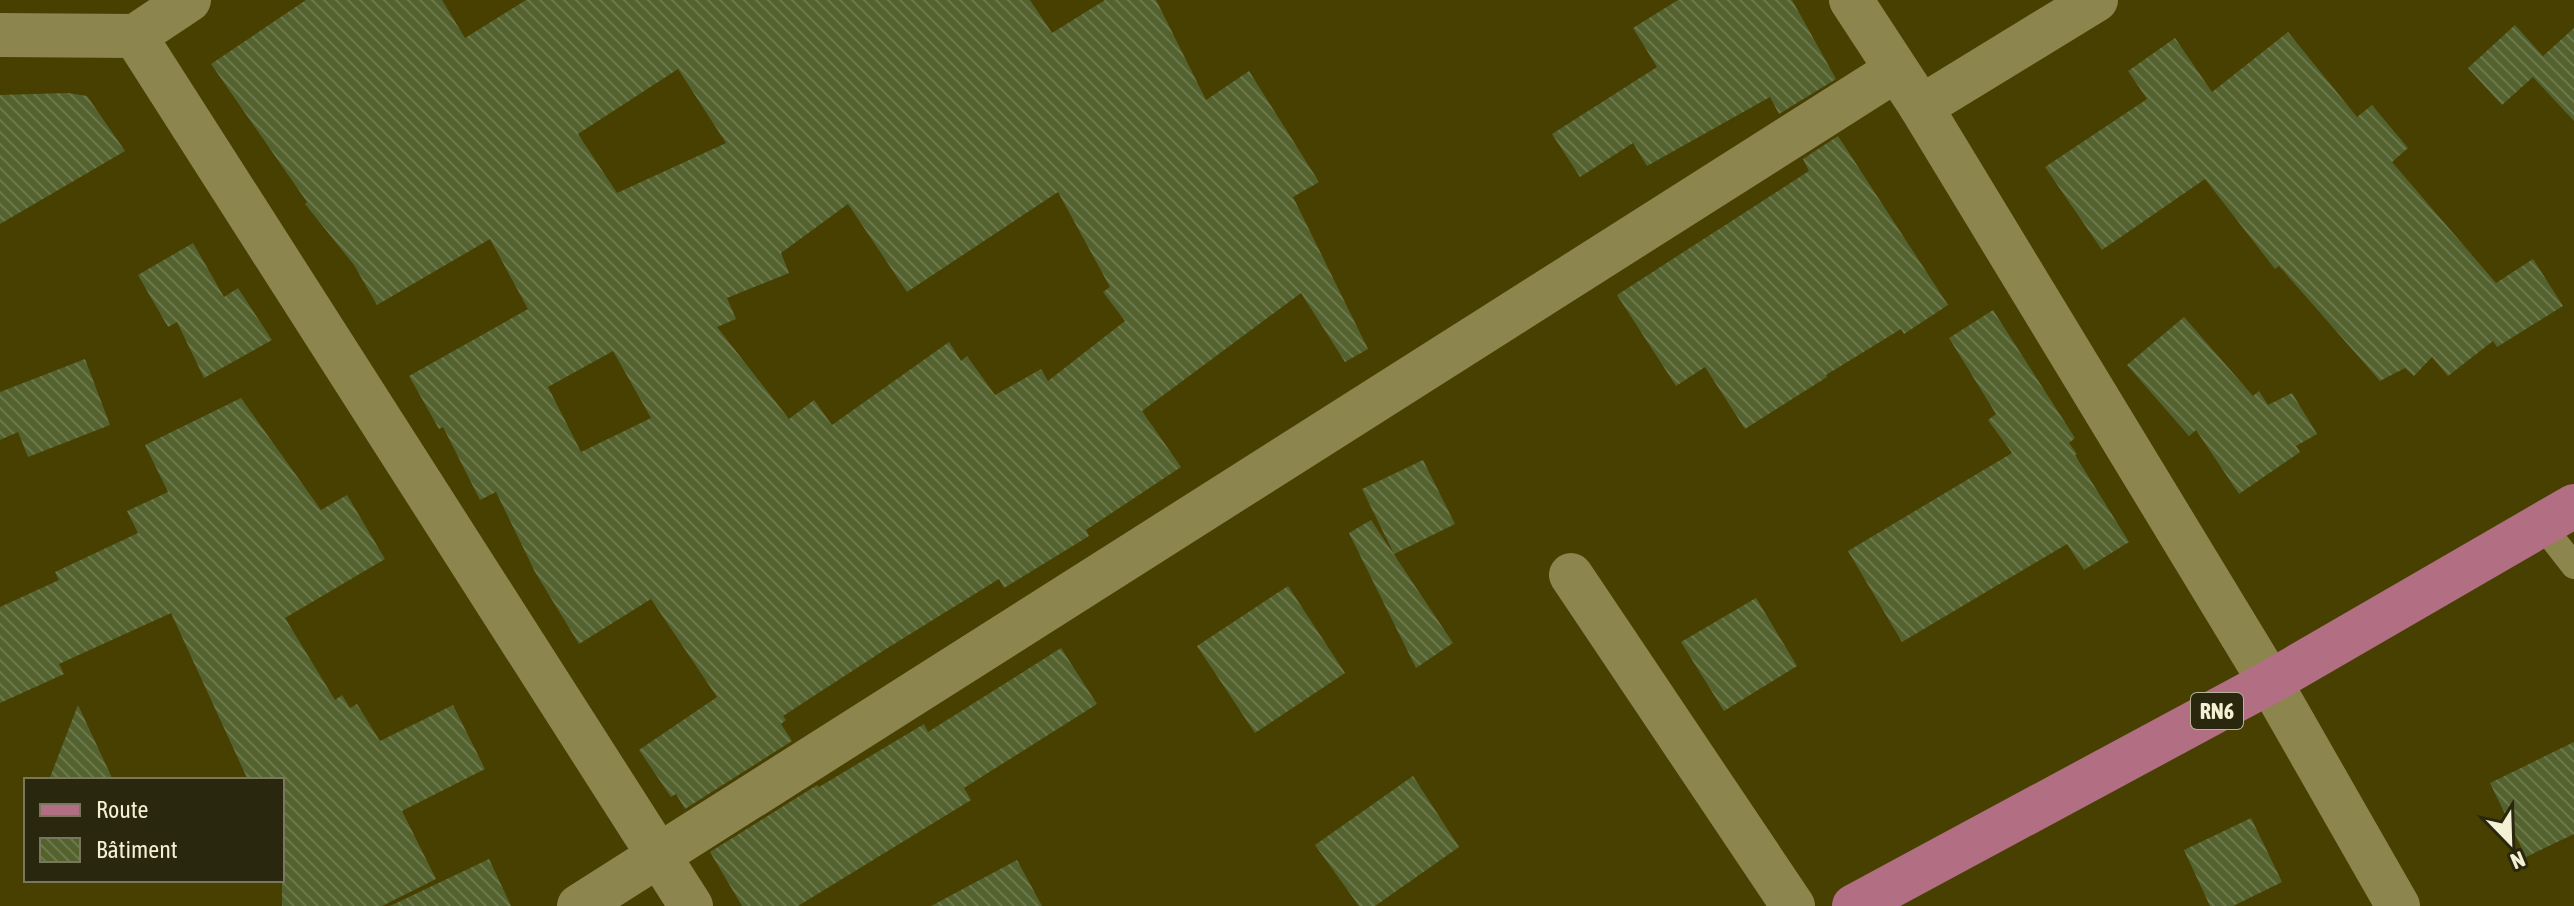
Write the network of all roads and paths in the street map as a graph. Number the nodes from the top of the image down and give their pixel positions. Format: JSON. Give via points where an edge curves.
{"nodes":[{"id":1,"x":189,"y":0,"type":"edge"},
{"id":2,"x":1851,"y":0,"type":"edge"},
{"id":3,"x":2096,"y":0,"type":"edge"},
{"id":4,"x":0,"y":35,"type":"edge"},
{"id":5,"x":135,"y":36,"type":"junction"},
{"id":6,"x":1896,"y":70,"type":"junction"},
{"id":7,"x":1921,"y":107,"type":"junction"},
{"id":8,"x":2558,"y":515,"type":"edge"},
{"id":9,"x":2574,"y":566,"type":"edge"},
{"id":10,"x":1571,"y":575,"type":"dead end"},
{"id":11,"x":2270,"y":682,"type":"junction"},
{"id":12,"x":659,"y":855,"type":"junction"},
{"id":13,"x":579,"y":906,"type":"edge"},
{"id":14,"x":691,"y":906,"type":"edge"},
{"id":15,"x":1793,"y":906,"type":"edge"},
{"id":16,"x":1854,"y":906,"type":"edge"},
{"id":17,"x":2398,"y":906,"type":"edge"}],
"edges":[{"from":1,"to":5,"type":"street"},
{"from":2,"to":6,"type":"street"},
{"from":3,"to":7,"type":"street"},
{"from":4,"to":5,"type":"street"},
{"from":5,"to":12,"type":"street"},
{"from":6,"to":7,"type":"street"},
{"from":6,"to":12,"type":"street"},
{"from":7,"to":11,"type":"street"},
{"from":8,"to":9,"type":"lane"},
{"from":8,"to":11,"type":"main road","number":"RN6"},
{"from":10,"to":15,"type":"street"},
{"from":11,"to":16,"type":"main road","number":"RN6"},
{"from":11,"to":17,"type":"street"},
{"from":12,"to":13,"type":"street"},
{"from":12,"to":14,"type":"street"}]}
